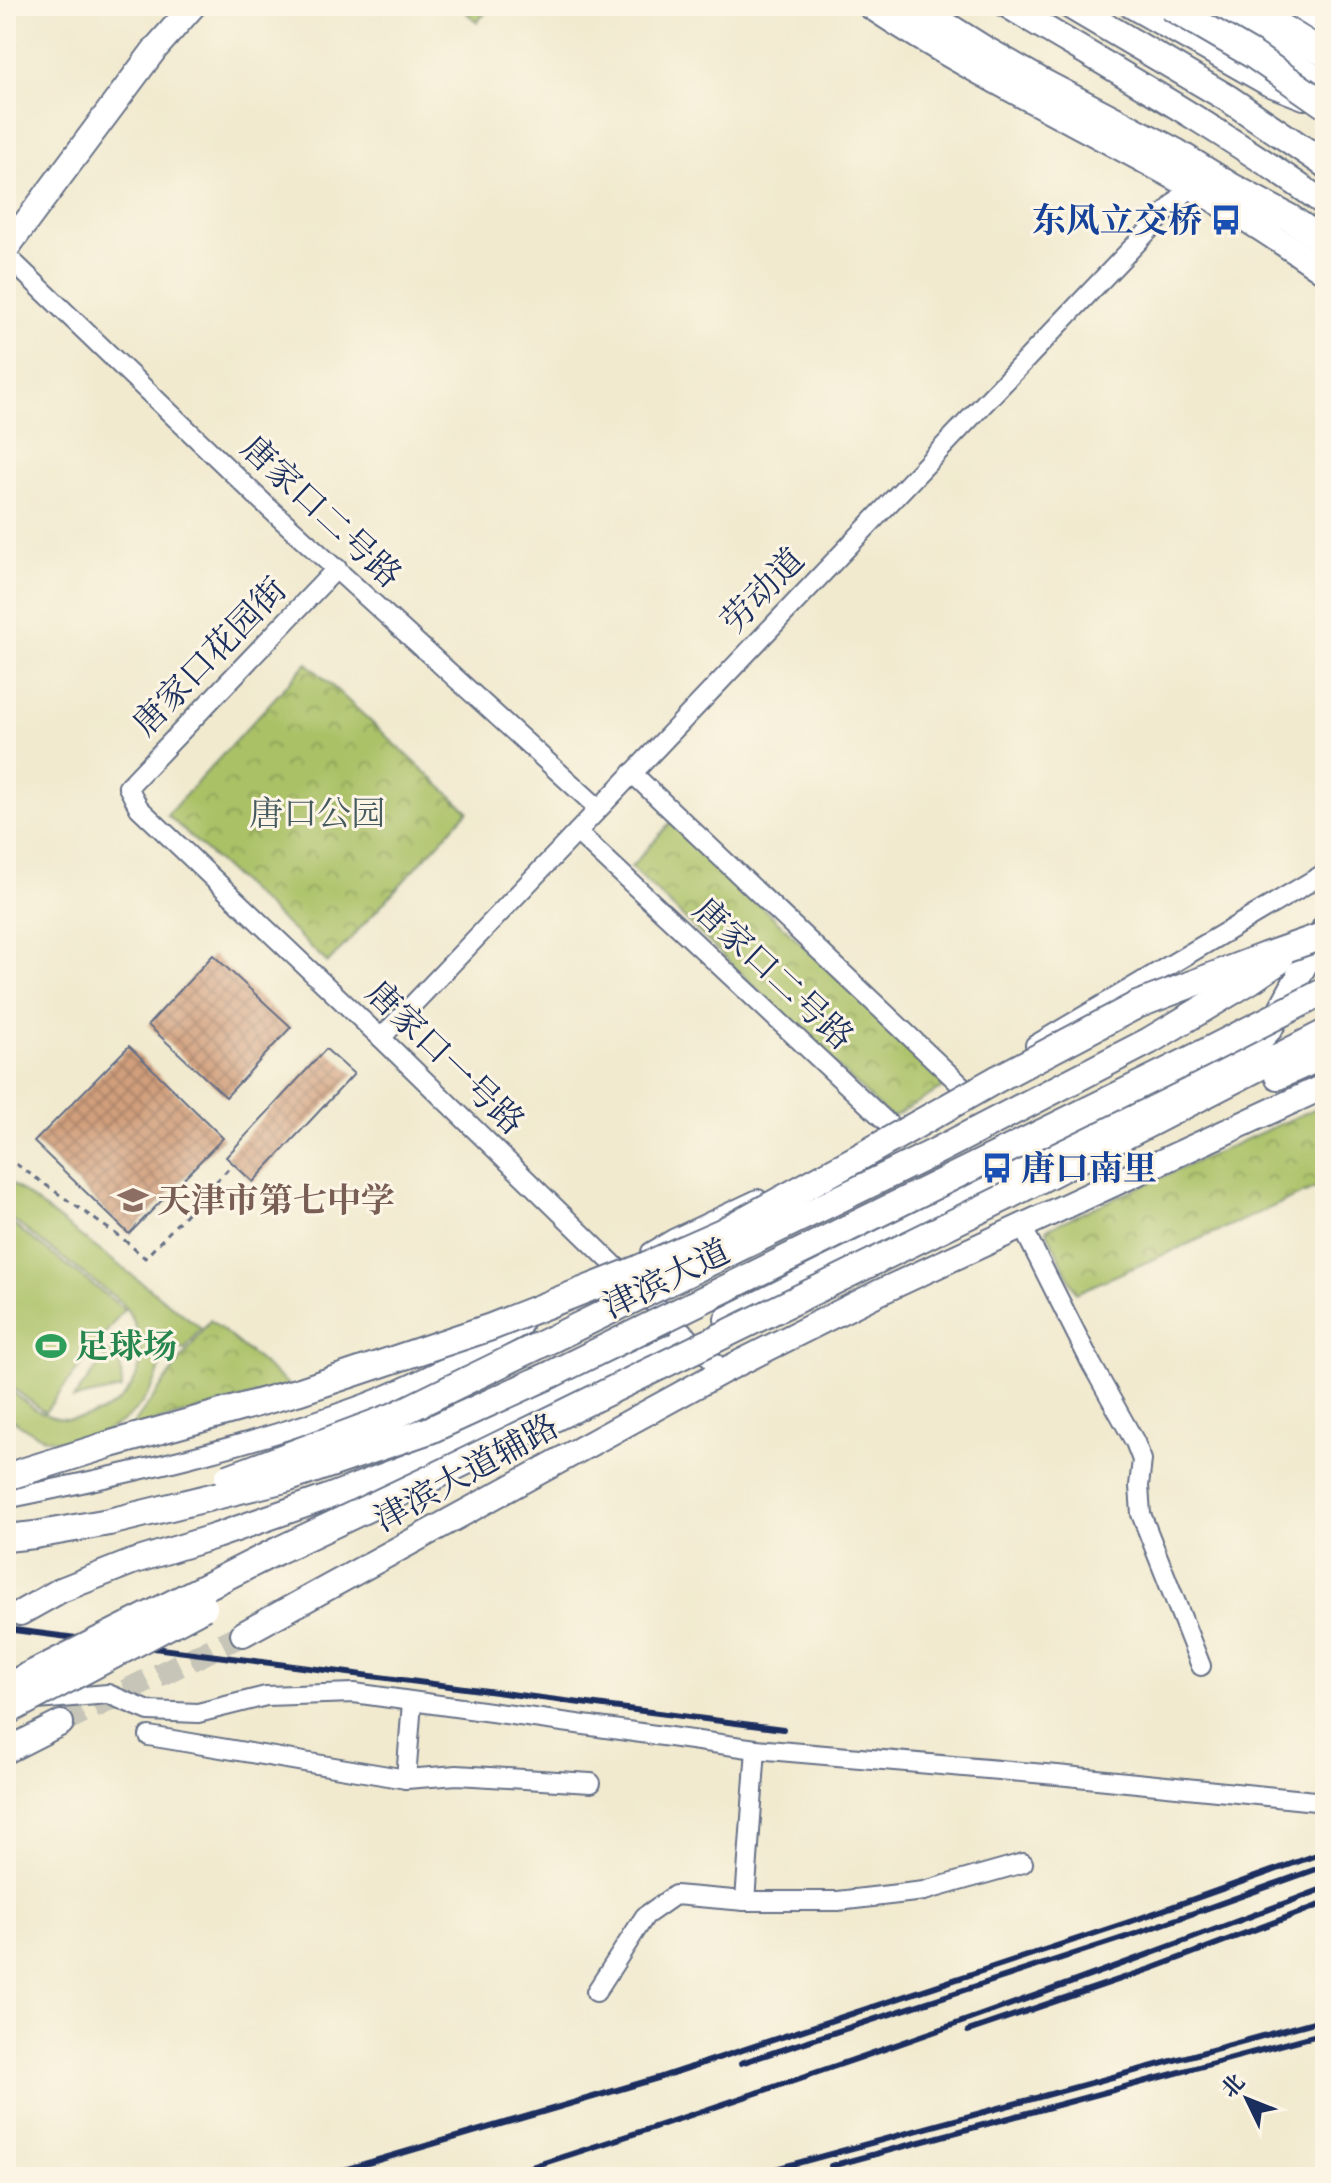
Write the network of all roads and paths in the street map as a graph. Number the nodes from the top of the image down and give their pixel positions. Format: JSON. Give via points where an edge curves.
{"nodes":[{"id":1,"x":179,"y":6,"type":"edge"},
{"id":2,"x":193,"y":6,"type":"edge"},
{"id":3,"x":870,"y":6,"type":"edge"},
{"id":4,"x":915,"y":6,"type":"edge"},
{"id":5,"x":1008,"y":6,"type":"edge"},
{"id":6,"x":1071,"y":6,"type":"edge"},
{"id":7,"x":1132,"y":6,"type":"edge"},
{"id":8,"x":1169,"y":6,"type":"edge"},
{"id":9,"x":1194,"y":6,"type":"edge"},
{"id":10,"x":1246,"y":6,"type":"edge"},
{"id":11,"x":1298,"y":6,"type":"edge"},
{"id":12,"x":1325,"y":23,"type":"edge"},
{"id":13,"x":1325,"y":54,"type":"edge"},
{"id":14,"x":1325,"y":85,"type":"edge"},
{"id":15,"x":1325,"y":104,"type":"edge"},
{"id":16,"x":1325,"y":164,"type":"edge"},
{"id":17,"x":1191,"y":186,"type":"junction"},
{"id":18,"x":1325,"y":204,"type":"edge"},
{"id":19,"x":6,"y":231,"type":"edge"},
{"id":20,"x":1325,"y":242,"type":"edge"},
{"id":21,"x":6,"y":252,"type":"edge"},
{"id":22,"x":1324,"y":269,"type":"edge"},
{"id":23,"x":337,"y":568,"type":"junction"},
{"id":24,"x":632,"y":773,"type":"junction"},
{"id":25,"x":128,"y":787,"type":"joint"},
{"id":26,"x":598,"y":808,"type":"junction"},
{"id":27,"x":577,"y":832,"type":"junction"},
{"id":28,"x":1325,"y":873,"type":"edge"},
{"id":29,"x":1325,"y":931,"type":"edge"},
{"id":30,"x":1323,"y":991,"type":"edge"},
{"id":31,"x":1325,"y":1033,"type":"edge"},
{"id":32,"x":381,"y":1038,"type":"junction"},
{"id":33,"x":1325,"y":1055,"type":"edge"},
{"id":34,"x":1325,"y":1086,"type":"edge"},
{"id":35,"x":963,"y":1087,"type":"junction"},
{"id":36,"x":893,"y":1128,"type":"junction"},
{"id":37,"x":6,"y":1157,"type":"edge"},
{"id":38,"x":229,"y":1168,"type":"dead end"},
{"id":39,"x":1008,"y":1196,"type":"junction"},
{"id":40,"x":1022,"y":1226,"type":"junction"},
{"id":41,"x":620,"y":1270,"type":"junction"},
{"id":42,"x":690,"y":1338,"type":"junction"},
{"id":43,"x":723,"y":1371,"type":"junction"},
{"id":44,"x":431,"y":1468,"type":"junction"},
{"id":45,"x":6,"y":1477,"type":"edge"},
{"id":46,"x":6,"y":1499,"type":"edge"},
{"id":47,"x":152,"y":1510,"type":"junction"},
{"id":48,"x":6,"y":1538,"type":"edge"},
{"id":49,"x":20,"y":1613,"type":"dead end"},
{"id":50,"x":243,"y":1634,"type":"tunnel mouth"},
{"id":51,"x":1201,"y":1666,"type":"dead end"},
{"id":52,"x":6,"y":1687,"type":"edge"},
{"id":53,"x":412,"y":1702,"type":"junction"},
{"id":54,"x":6,"y":1713,"type":"edge"},
{"id":55,"x":61,"y":1723,"type":"tunnel mouth"},
{"id":56,"x":149,"y":1736,"type":"dead end"},
{"id":57,"x":756,"y":1749,"type":"junction"},
{"id":58,"x":6,"y":1751,"type":"edge"},
{"id":59,"x":406,"y":1779,"type":"junction"},
{"id":60,"x":591,"y":1783,"type":"dead end"},
{"id":61,"x":1325,"y":1802,"type":"edge"},
{"id":62,"x":1023,"y":1863,"type":"dead end"},
{"id":63,"x":745,"y":1901,"type":"junction"},
{"id":64,"x":596,"y":1992,"type":"dead end"}],
"edges":[{"from":1,"to":19,"type":"main road"},
{"from":2,"to":21,"type":"main road","via":[[155,49]]},
{"from":3,"to":17,"type":"main road","via":[[1006,87]]},
{"from":4,"to":20,"type":"highway"},
{"from":5,"to":18,"type":"main road"},
{"from":6,"to":16,"type":"highway","via":[[1229,99]]},
{"from":7,"to":15,"type":"main road","via":[[1268,83]]},
{"from":8,"to":15,"type":"highway","bridge":true},
{"from":9,"to":14,"type":"highway"},
{"from":10,"to":13,"type":"highway"},
{"from":11,"to":12,"type":"main road"},
{"from":17,"to":22,"type":"main road"},
{"from":17,"to":24,"type":"street","name":"劳动道"},
{"from":21,"to":23,"type":"street","name":"唐家口二号路"},
{"from":23,"to":25,"type":"street","name":"唐家口花园街"},
{"from":23,"to":26,"type":"street","name":"唐家口二号路"},
{"from":24,"to":26,"type":"street","name":"劳动道"},
{"from":24,"to":35,"type":"street"},
{"from":25,"to":32,"type":"street","name":"唐家口一号路","via":[[139,808]]},
{"from":26,"to":27,"type":"street","name":"劳动道"},
{"from":27,"to":32,"type":"street","name":"劳动道"},
{"from":27,"to":36,"type":"street","name":"唐家口二号路"},
{"from":28,"to":35,"type":"street"},
{"from":29,"to":42,"type":"main road","via":[[1270,1029],[1233,1062]]},
{"from":29,"to":45,"type":"highway","bridge":true,"via":[[1137,1005],[722,1232],[638,1269],[491,1327],[300,1391]]},
{"from":29,"to":47,"type":"highway","bridge":true,"via":[[1149,1041],[917,1161],[394,1416]]},
{"from":30,"to":47,"type":"highway","name":"津滨大道","bridge":true,"via":[[430,1430],[289,1478]]},
{"from":31,"to":39,"type":"highway"},
{"from":32,"to":41,"type":"street","name":"唐家口一号路"},
{"from":33,"to":39,"type":"highway","via":[[1144,1141]]},
{"from":34,"to":40,"type":"main road","name":"津滨大道辅路"},
{"from":35,"to":36,"type":"street"},
{"from":36,"to":41,"type":"street"},
{"from":37,"to":38,"type":"path","via":[[145,1258]]},
{"from":39,"to":44,"type":"highway","bridge":true},
{"from":40,"to":43,"type":"main road","name":"津滨大道辅路"},
{"from":40,"to":51,"type":"street","via":[[1135,1442],[1142,1460],[1141,1514]]},
{"from":41,"to":42,"type":"street","name":"唐家口一号路"},
{"from":41,"to":46,"type":"street","via":[[448,1366],[367,1403],[199,1455]]},
{"from":42,"to":43,"type":"street","name":"唐家口一号路"},
{"from":42,"to":44,"type":"main road"},
{"from":43,"to":50,"type":"main road","name":"津滨大道辅路"},
{"from":44,"to":49,"type":"main road","via":[[132,1562]]},
{"from":44,"to":52,"type":"highway","bridge":true},
{"from":44,"to":54,"type":"highway","bridge":true,"via":[[248,1583]]},
{"from":47,"to":48,"type":"highway","name":"津滨大道","bridge":true},
{"from":53,"to":54,"type":"street","via":[[354,1693],[266,1696],[198,1713],[149,1711],[108,1694],[40,1699]]},
{"from":53,"to":57,"type":"street"},
{"from":53,"to":59,"type":"street"},
{"from":55,"to":58,"type":"main road"},
{"from":56,"to":59,"type":"street"},
{"from":57,"to":61,"type":"street"},
{"from":57,"to":63,"type":"street"},
{"from":59,"to":60,"type":"street","via":[[457,1775]]},
{"from":62,"to":63,"type":"street","via":[[924,1891],[838,1901]]},
{"from":63,"to":64,"type":"street","via":[[675,1895],[645,1916]]}]}
